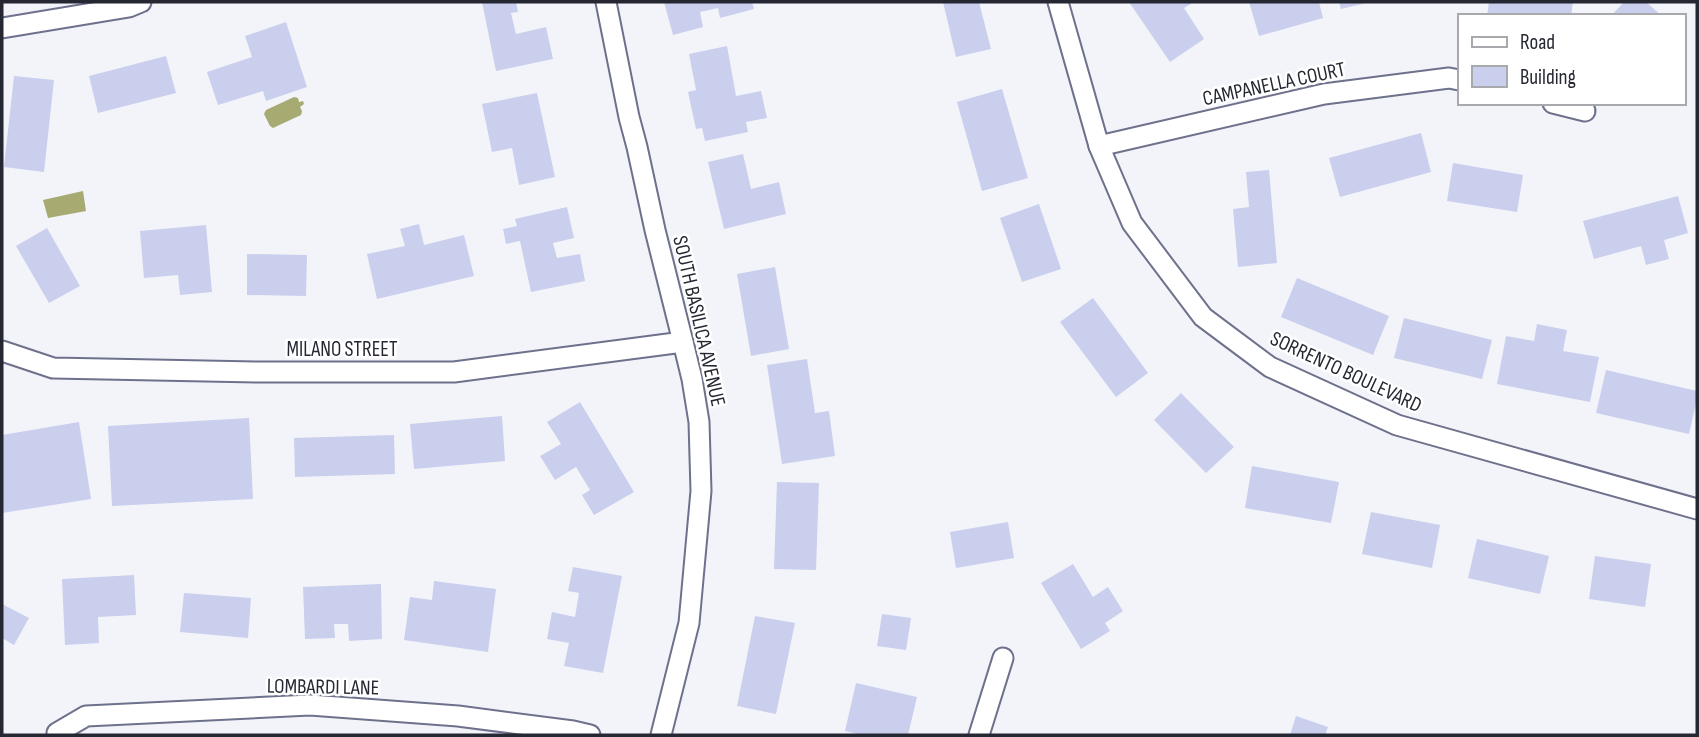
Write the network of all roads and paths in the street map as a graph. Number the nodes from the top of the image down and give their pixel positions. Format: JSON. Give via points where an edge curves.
{"nodes":[{"id":1,"x":141,"y":2,"type":"edge"},
{"id":2,"x":606,"y":2,"type":"edge"},
{"id":3,"x":1058,"y":2,"type":"edge"},
{"id":4,"x":2,"y":28,"type":"edge"},
{"id":5,"x":1458,"y":80,"type":"edge"},
{"id":6,"x":1561,"y":105,"type":"edge"},
{"id":7,"x":1584,"y":111,"type":"dead end"},
{"id":8,"x":1099,"y":146,"type":"junction"},
{"id":9,"x":683,"y":342,"type":"junction"},
{"id":10,"x":2,"y":351,"type":"edge"},
{"id":11,"x":1697,"y":509,"type":"edge"},
{"id":12,"x":1003,"y":657,"type":"dead end"},
{"id":13,"x":57,"y":733,"type":"dead end"},
{"id":14,"x":590,"y":735,"type":"edge"},
{"id":15,"x":661,"y":735,"type":"edge"},
{"id":16,"x":979,"y":735,"type":"edge"}],
"edges":[{"from":1,"to":4,"type":"street"},
{"from":2,"to":9,"type":"street","name":"SOUTH BASILICA AVENUE"},
{"from":3,"to":8,"type":"street","name":"SORRENTO BOULEVARD"},
{"from":5,"to":8,"type":"street","name":"CAMPANELLA COURT","via":[[1324,94]]},
{"from":6,"to":7,"type":"street"},
{"from":8,"to":11,"type":"street","name":"SORRENTO BOULEVARD","via":[[1132,223],[1203,317],[1270,367],[1397,425]]},
{"from":9,"to":10,"type":"street","name":"MILANO STREET","via":[[454,372],[52,368]]},
{"from":9,"to":15,"type":"street","name":"SOUTH BASILICA AVENUE","via":[[699,422],[701,491],[689,623]]},
{"from":12,"to":16,"type":"street"},
{"from":13,"to":14,"type":"street","name":"LOMBARDI LANE","via":[[86,716],[310,705],[458,716]]}]}
